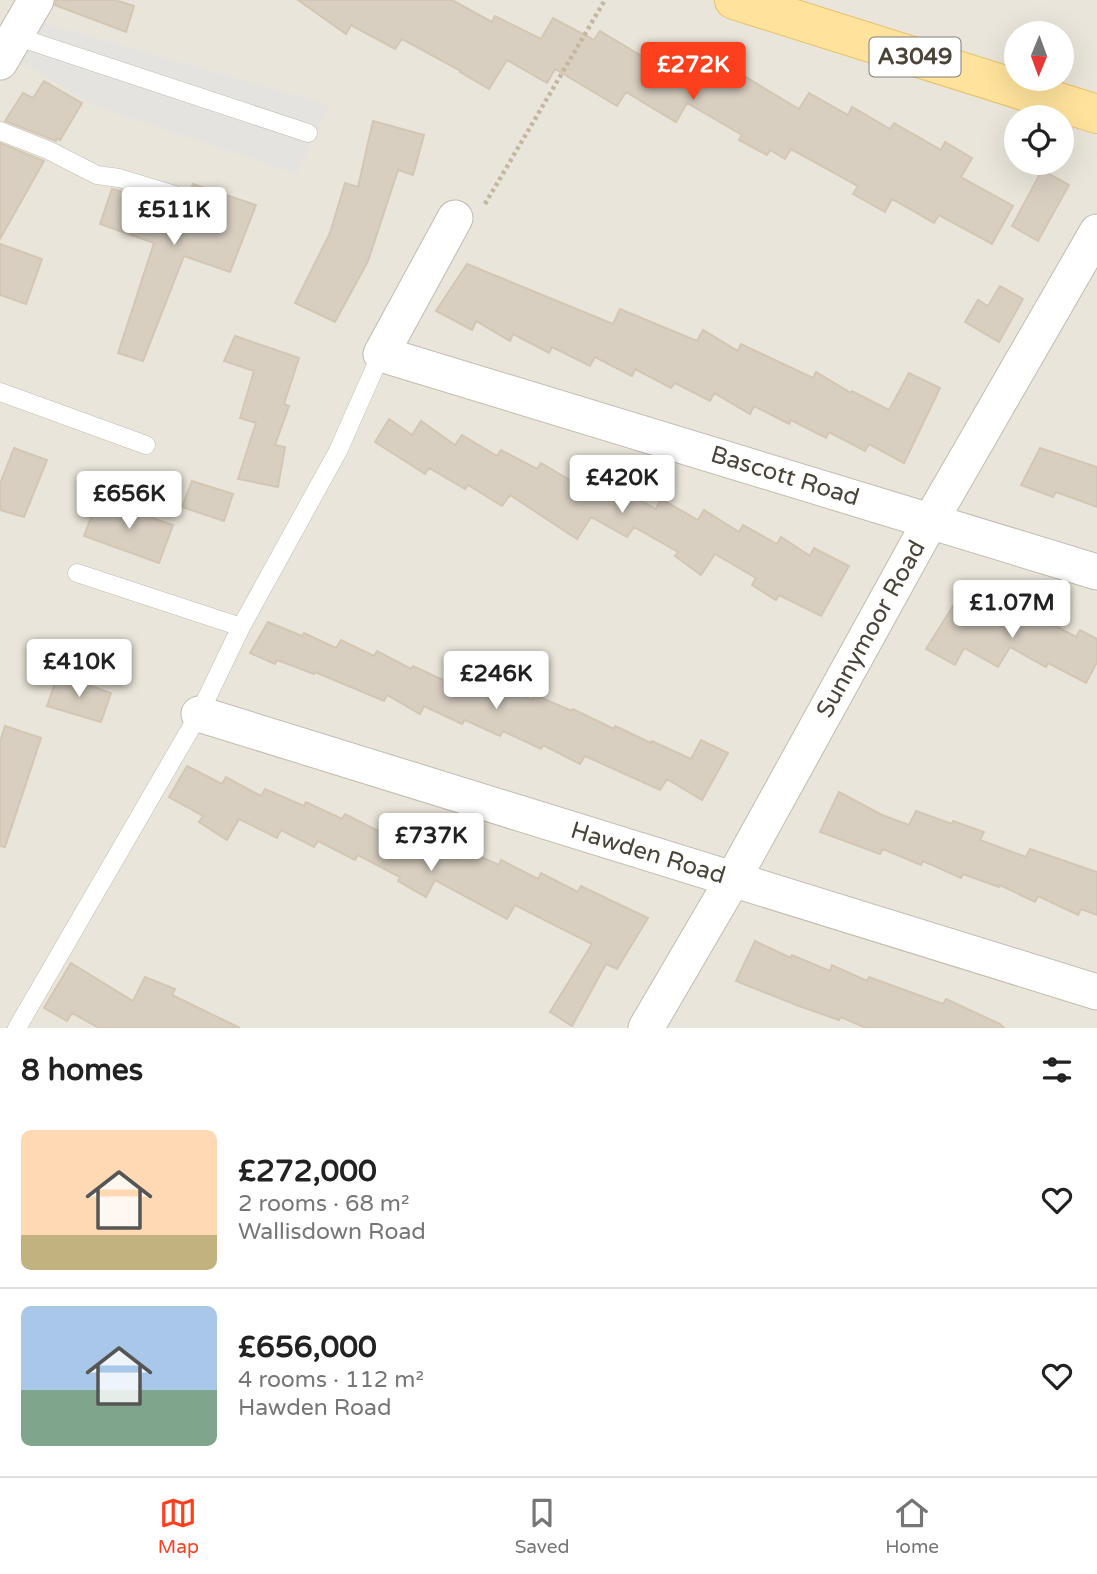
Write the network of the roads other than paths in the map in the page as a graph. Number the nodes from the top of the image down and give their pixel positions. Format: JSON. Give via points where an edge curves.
{"nodes":[{"id":1,"x":36,"y":0,"type":"edge"},
{"id":2,"x":734,"y":0,"type":"edge"},
{"id":3,"x":8,"y":49,"type":"edge"},
{"id":4,"x":1097,"y":114,"type":"edge"},
{"id":5,"x":0,"y":131,"type":"edge"},
{"id":6,"x":308,"y":133,"type":"dead end"},
{"id":7,"x":175,"y":195,"type":"dead end"},
{"id":8,"x":455,"y":218,"type":"road end"},
{"id":9,"x":1097,"y":232,"type":"edge"},
{"id":10,"x":381,"y":355,"type":"junction"},
{"id":11,"x":0,"y":392,"type":"edge"},
{"id":12,"x":146,"y":445,"type":"dead end"},
{"id":13,"x":931,"y":520,"type":"junction"},
{"id":14,"x":1097,"y":572,"type":"edge"},
{"id":15,"x":77,"y":573,"type":"dead end"},
{"id":16,"x":241,"y":627,"type":"junction"},
{"id":17,"x":199,"y":714,"type":"junction"},
{"id":18,"x":733,"y":879,"type":"junction"},
{"id":19,"x":1097,"y":992,"type":"edge"},
{"id":20,"x":17,"y":1028,"type":"edge"},
{"id":21,"x":646,"y":1028,"type":"edge"}],
"edges":[{"from":1,"to":3,"type":"street"},
{"from":2,"to":4,"type":"main road","number":"A3049"},
{"from":3,"to":6,"type":"lane"},
{"from":5,"to":7,"type":"lane","via":[[97,175]]},
{"from":8,"to":10,"type":"street"},
{"from":9,"to":13,"type":"street","name":"Sunnymoor Road"},
{"from":10,"to":13,"type":"street","name":"Bascott Road"},
{"from":10,"to":16,"type":"lane","via":[[338,451]]},
{"from":11,"to":12,"type":"lane"},
{"from":13,"to":14,"type":"street","name":"Bascott Road"},
{"from":13,"to":18,"type":"street","name":"Sunnymoor Road"},
{"from":15,"to":16,"type":"lane"},
{"from":16,"to":17,"type":"lane"},
{"from":17,"to":18,"type":"street","name":"Hawden Road"},
{"from":17,"to":20,"type":"lane"},
{"from":18,"to":19,"type":"street","name":"Hawden Road"},
{"from":18,"to":21,"type":"street","name":"Sunnymoor Road"}]}
